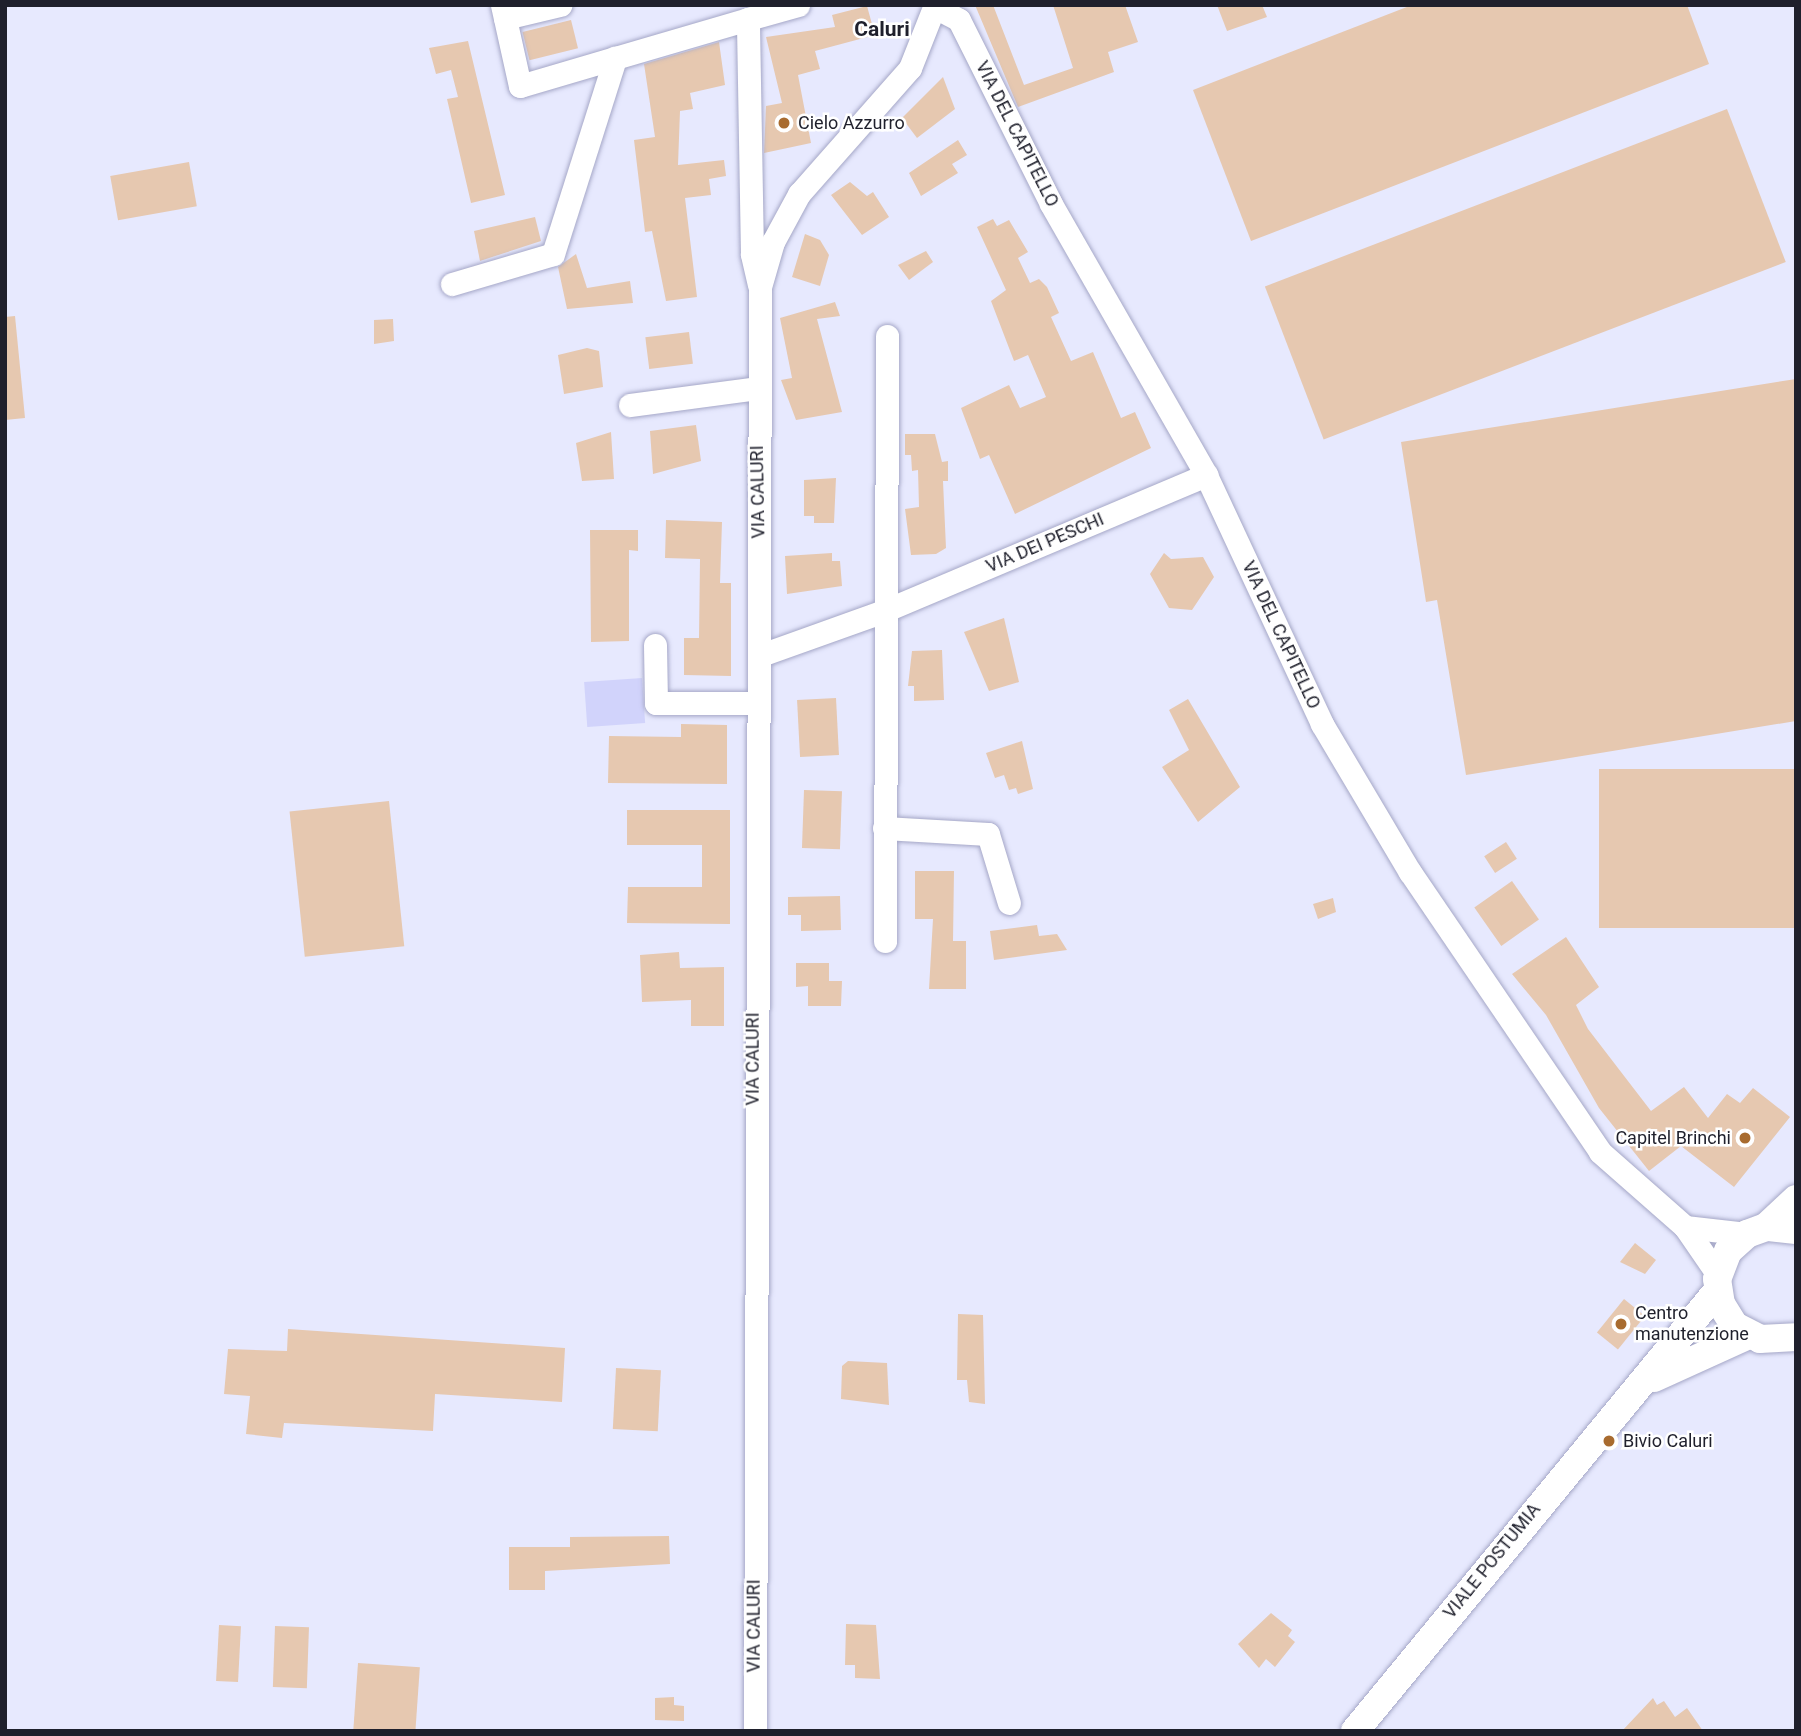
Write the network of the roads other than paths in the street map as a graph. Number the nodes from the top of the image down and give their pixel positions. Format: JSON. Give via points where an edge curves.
{"nodes":[{"id":1,"x":559,"y":5,"type":"edge"},
{"id":2,"x":798,"y":5,"type":"edge"},
{"id":3,"x":935,"y":6,"type":"edge"},
{"id":4,"x":504,"y":12,"type":"edge"},
{"id":5,"x":748,"y":19,"type":"junction"},
{"id":6,"x":615,"y":58,"type":"junction"},
{"id":7,"x":452,"y":284,"type":"dead end"},
{"id":8,"x":760,"y":288,"type":"junction"},
{"id":9,"x":887,"y":336,"type":"dead end"},
{"id":10,"x":757,"y":388,"type":"junction"},
{"id":11,"x":630,"y":405,"type":"dead end"},
{"id":12,"x":1206,"y":475,"type":"junction"},
{"id":13,"x":884,"y":611,"type":"junction"},
{"id":14,"x":655,"y":645,"type":"dead end"},
{"id":15,"x":761,"y":655,"type":"junction"},
{"id":16,"x":760,"y":703,"type":"junction"},
{"id":17,"x":884,"y":828,"type":"junction"},
{"id":18,"x":1009,"y":903,"type":"dead end"},
{"id":19,"x":885,"y":941,"type":"dead end"},
{"id":20,"x":1796,"y":1199,"type":"edge"},
{"id":21,"x":1685,"y":1227,"type":"junction"},
{"id":22,"x":1796,"y":1230,"type":"edge"},
{"id":23,"x":1756,"y":1231,"type":"junction"},
{"id":24,"x":1718,"y":1283,"type":"junction"},
{"id":25,"x":1749,"y":1335,"type":"junction"},
{"id":26,"x":1790,"y":1342,"type":"edge"},
{"id":27,"x":1630,"y":1391,"type":"junction"},
{"id":28,"x":755,"y":1731,"type":"edge"},
{"id":29,"x":1355,"y":1731,"type":"edge"}],
"edges":[{"from":1,"to":4,"type":"street"},
{"from":2,"to":5,"type":"street"},
{"from":3,"to":8,"type":"street","name":"VIA CALURI","via":[[910,68],[799,194],[773,242]]},
{"from":3,"to":12,"type":"street","name":"VIA DEL CAPITELLO","via":[[959,20],[1051,204]]},
{"from":4,"to":6,"type":"street","via":[[520,86]]},
{"from":5,"to":6,"type":"street"},
{"from":5,"to":8,"type":"street","name":"VIA CALURI","via":[[752,254]]},
{"from":6,"to":7,"type":"street","via":[[553,254]]},
{"from":8,"to":10,"type":"street","name":"VIA CALURI"},
{"from":9,"to":13,"type":"street"},
{"from":10,"to":11,"type":"street"},
{"from":10,"to":15,"type":"street","name":"VIA CALURI"},
{"from":12,"to":13,"type":"street","name":"VIA DEI PESCHI"},
{"from":12,"to":21,"type":"street","name":"VIA DEL CAPITELLO","via":[[1322,724],[1410,872],[1600,1152]]},
{"from":13,"to":15,"type":"street","name":"VIA DEI PESCHI"},
{"from":13,"to":17,"type":"street"},
{"from":14,"to":16,"type":"street","via":[[656,703]]},
{"from":15,"to":16,"type":"street","name":"VIA CALURI"},
{"from":16,"to":28,"type":"street","name":"VIA CALURI","via":[[753,1050]]},
{"from":17,"to":18,"type":"street","via":[[988,834]]},
{"from":17,"to":19,"type":"street"},
{"from":20,"to":23,"type":"main road","name":"VIALE POSTUMIA"},
{"from":21,"to":23,"type":"street"},
{"from":21,"to":24,"type":"street","name":"VIA DEL CAPITELLO"},
{"from":22,"to":23,"type":"main road"},
{"from":23,"to":24,"type":"main road","name":"VIALE POSTUMIA","via":[[1728,1251]]},
{"from":24,"to":25,"type":"main road","via":[[1727,1316]]},
{"from":24,"to":27,"type":"main road","name":"VIALE POSTUMIA"},
{"from":25,"to":26,"type":"main road","name":"VIALE POSTUMIA"},
{"from":25,"to":27,"type":"main road","name":"VIALE POSTUMIA","via":[[1697,1354]]},
{"from":27,"to":29,"type":"main road","name":"VIALE POSTUMIA"}]}
